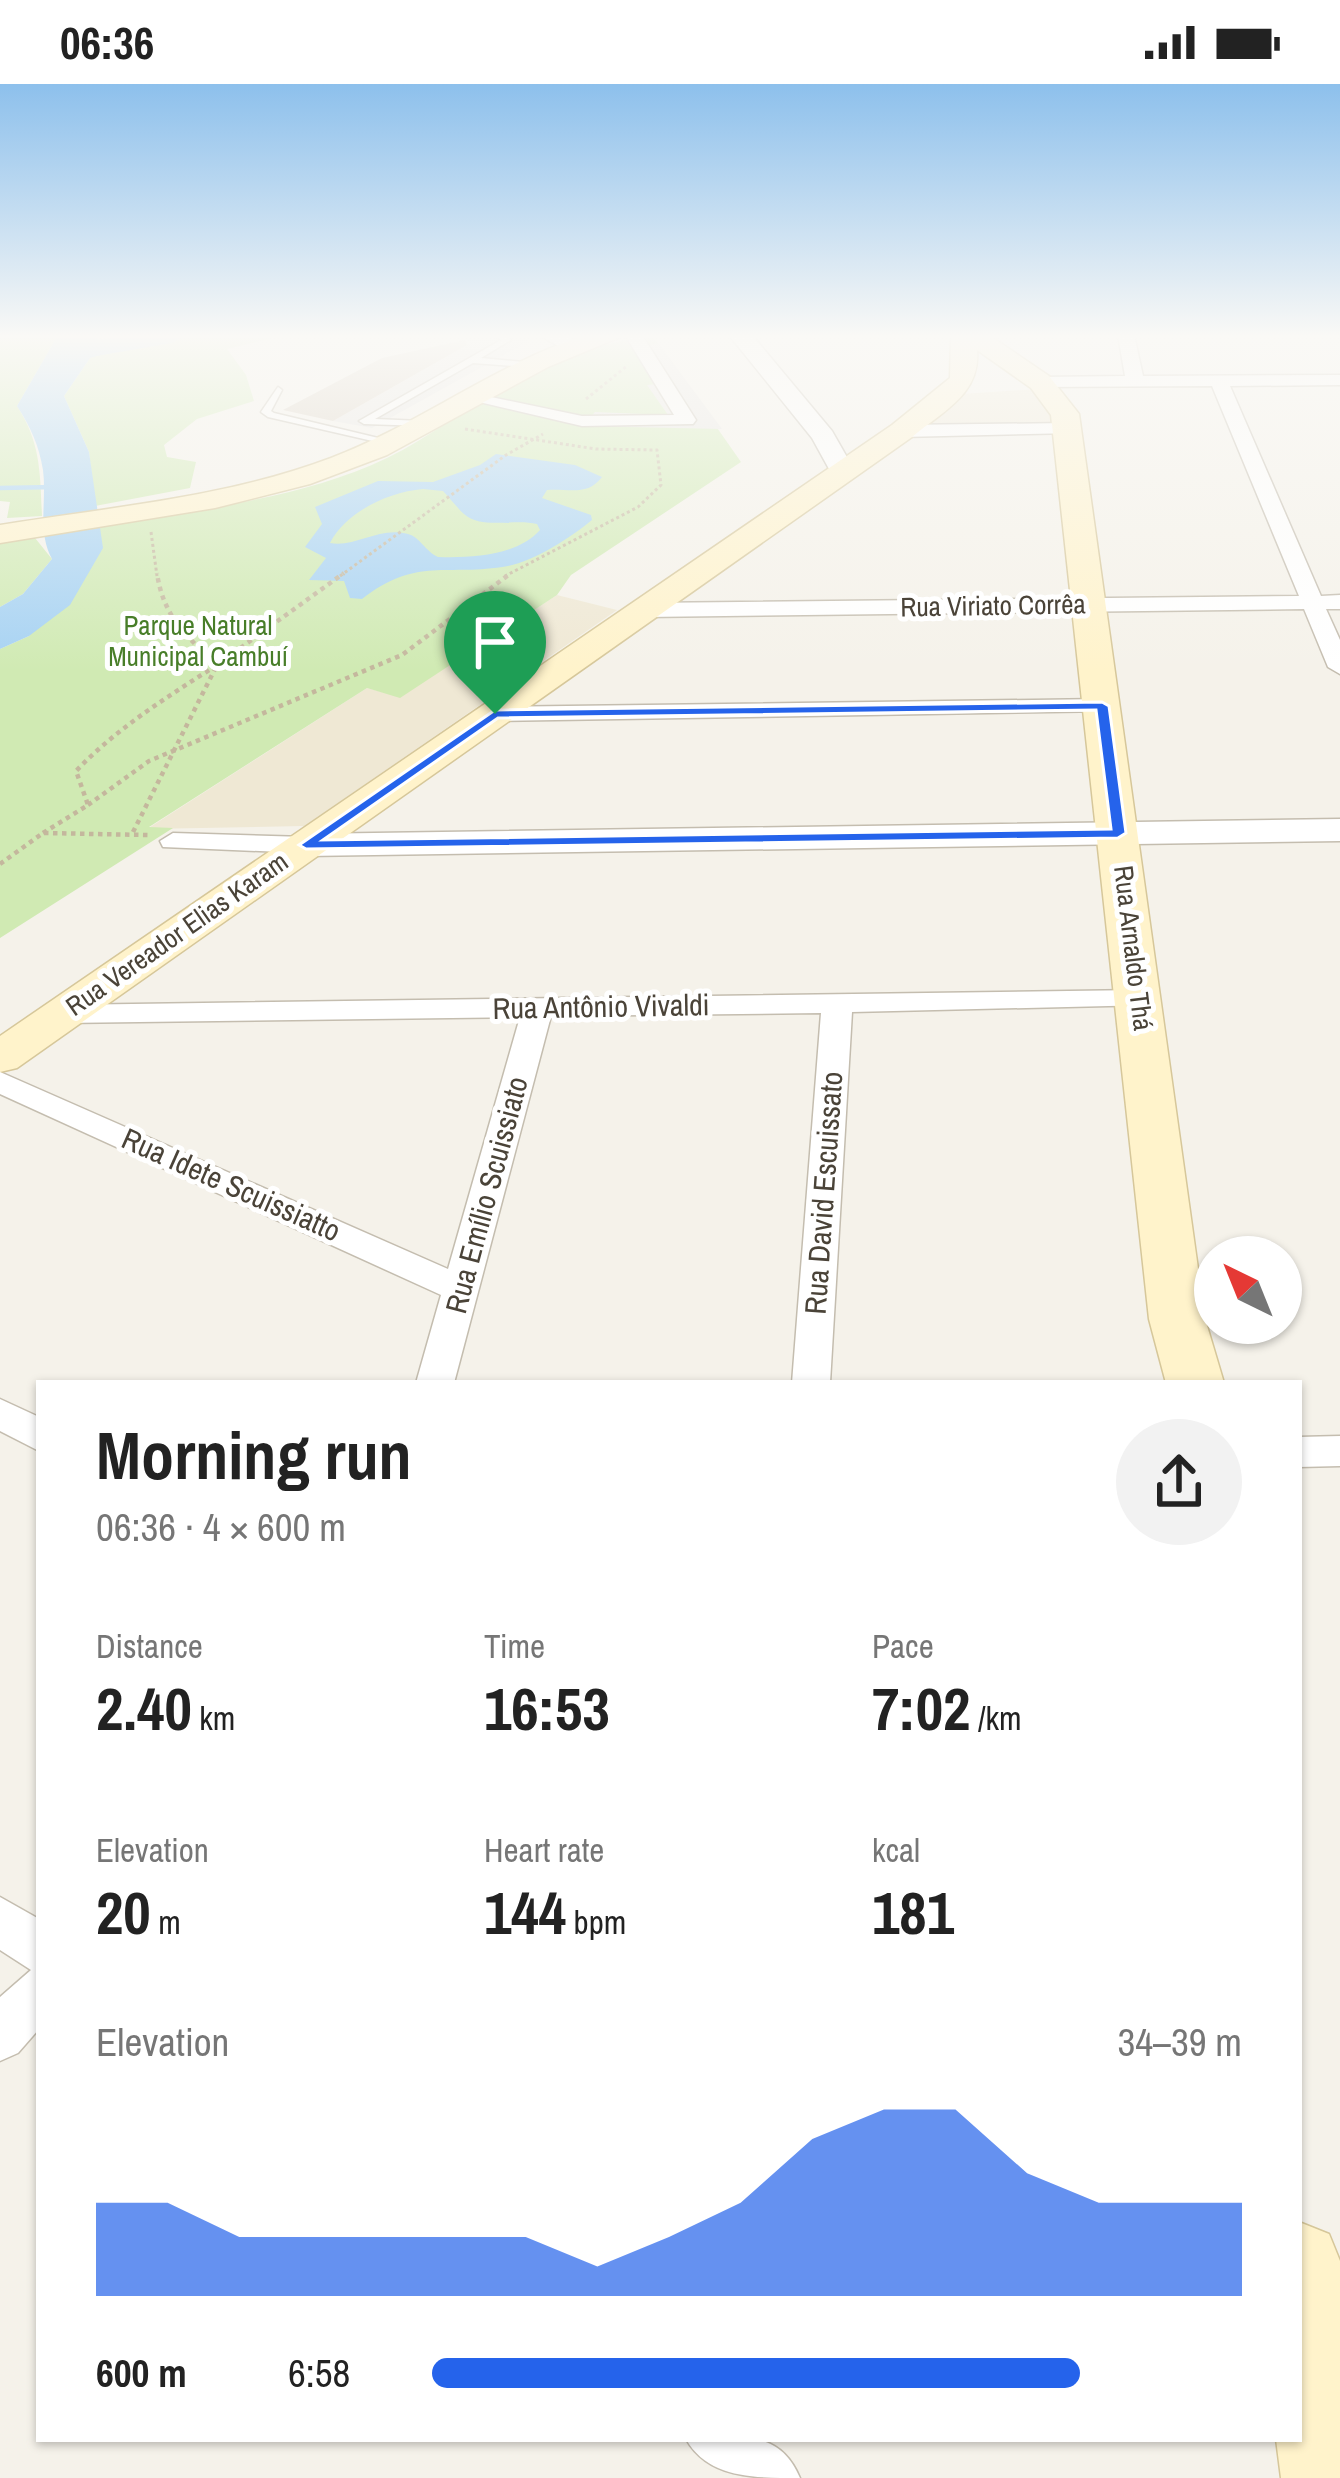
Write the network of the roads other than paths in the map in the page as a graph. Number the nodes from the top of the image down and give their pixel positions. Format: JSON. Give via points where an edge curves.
{"nodes":[{"id":1,"x":373,"y":447,"type":"edge"},
{"id":2,"x":829,"y":447,"type":"edge"},
{"id":3,"x":879,"y":447,"type":"edge"},
{"id":4,"x":1070,"y":447,"type":"edge"},
{"id":5,"x":1248,"y":447,"type":"edge"},
{"id":6,"x":843,"y":472,"type":"junction"},
{"id":7,"x":1,"y":534,"type":"edge"},
{"id":8,"x":1313,"y":602,"type":"junction"},
{"id":9,"x":1340,"y":602,"type":"edge"},
{"id":10,"x":1090,"y":604,"type":"junction"},
{"id":11,"x":645,"y":610,"type":"junction"},
{"id":12,"x":1340,"y":667,"type":"edge"},
{"id":13,"x":1102,"y":706,"type":"junction"},
{"id":14,"x":495,"y":714,"type":"junction"},
{"id":15,"x":1340,"y":830,"type":"edge"},
{"id":16,"x":1118,"y":833,"type":"junction"},
{"id":17,"x":172,"y":841,"type":"road end"},
{"id":18,"x":306,"y":845,"type":"junction"},
{"id":19,"x":1139,"y":999,"type":"junction"},
{"id":20,"x":837,"y":1003,"type":"junction"},
{"id":21,"x":538,"y":1008,"type":"junction"},
{"id":22,"x":62,"y":1014,"type":"junction"},
{"id":23,"x":0,"y":1058,"type":"edge"},
{"id":24,"x":0,"y":1082,"type":"edge"},
{"id":25,"x":461,"y":1289,"type":"junction"},
{"id":26,"x":1177,"y":1318,"type":"junction"},
{"id":27,"x":436,"y":1380,"type":"edge"},
{"id":28,"x":811,"y":1380,"type":"edge"},
{"id":29,"x":1173,"y":1380,"type":"edge"},
{"id":30,"x":1195,"y":1380,"type":"edge"},
{"id":31,"x":0,"y":1413,"type":"edge"},
{"id":32,"x":36,"y":1434,"type":"edge"},
{"id":33,"x":1340,"y":1451,"type":"edge"},
{"id":34,"x":1302,"y":1452,"type":"edge"},
{"id":35,"x":0,"y":1920,"type":"edge"},
{"id":36,"x":36,"y":1946,"type":"edge"},
{"id":37,"x":36,"y":1994,"type":"edge"},
{"id":38,"x":0,"y":2035,"type":"edge"},
{"id":39,"x":1302,"y":2288,"type":"edge"},
{"id":40,"x":720,"y":2442,"type":"edge"},
{"id":41,"x":770,"y":2478,"type":"edge"},
{"id":42,"x":1326,"y":2478,"type":"edge"}],
"edges":[{"from":1,"to":7,"type":"main road","via":[[284,482],[148,519]]},
{"from":2,"to":6,"type":"street"},
{"from":3,"to":6,"type":"main road","name":"Rua Vereador Elias Karam"},
{"from":4,"to":10,"type":"main road","name":"Rua Arnaldo Thá"},
{"from":5,"to":8,"type":"street"},
{"from":6,"to":11,"type":"main road","name":"Rua Vereador Elias Karam"},
{"from":8,"to":9,"type":"street","name":"Rua Viriato Corrêa"},
{"from":8,"to":10,"type":"street","name":"Rua Viriato Corrêa"},
{"from":8,"to":12,"type":"street"},
{"from":10,"to":11,"type":"street","name":"Rua Viriato Corrêa"},
{"from":10,"to":13,"type":"main road","name":"Rua Arnaldo Thá"},
{"from":11,"to":14,"type":"main road","name":"Rua Vereador Elias Karam"},
{"from":13,"to":14,"type":"street"},
{"from":13,"to":16,"type":"main road","name":"Rua Arnaldo Thá"},
{"from":14,"to":18,"type":"main road","name":"Rua Vereador Elias Karam"},
{"from":15,"to":16,"type":"street"},
{"from":16,"to":18,"type":"street"},
{"from":16,"to":19,"type":"main road","name":"Rua Arnaldo Thá"},
{"from":17,"to":18,"type":"street"},
{"from":18,"to":22,"type":"main road","name":"Rua Vereador Elias Karam"},
{"from":19,"to":20,"type":"street","name":"Rua Antônio Vivaldi"},
{"from":19,"to":26,"type":"main road","name":"Rua Arnaldo Thá"},
{"from":20,"to":21,"type":"street","name":"Rua Antônio Vivaldi"},
{"from":20,"to":28,"type":"street","name":"Rua David Escuissato"},
{"from":21,"to":22,"type":"street","name":"Rua Antônio Vivaldi"},
{"from":21,"to":25,"type":"street","name":"Rua Emílio Scuissiato"},
{"from":22,"to":23,"type":"main road","name":"Rua Vereador Elias Karam"},
{"from":24,"to":25,"type":"street","name":"Rua Idete Scuissiatto"},
{"from":25,"to":27,"type":"street","name":"Rua Emílio Scuissiato"},
{"from":26,"to":29,"type":"main road","name":"Rua Arnaldo Thá"},
{"from":26,"to":30,"type":"main road","name":"Rua Arnaldo Thá"},
{"from":31,"to":32,"type":"street"},
{"from":33,"to":34,"type":"street"},
{"from":35,"to":36,"type":"street"},
{"from":37,"to":38,"type":"street"},
{"from":39,"to":42,"type":"main road"},
{"from":40,"to":41,"type":"street"}]}
